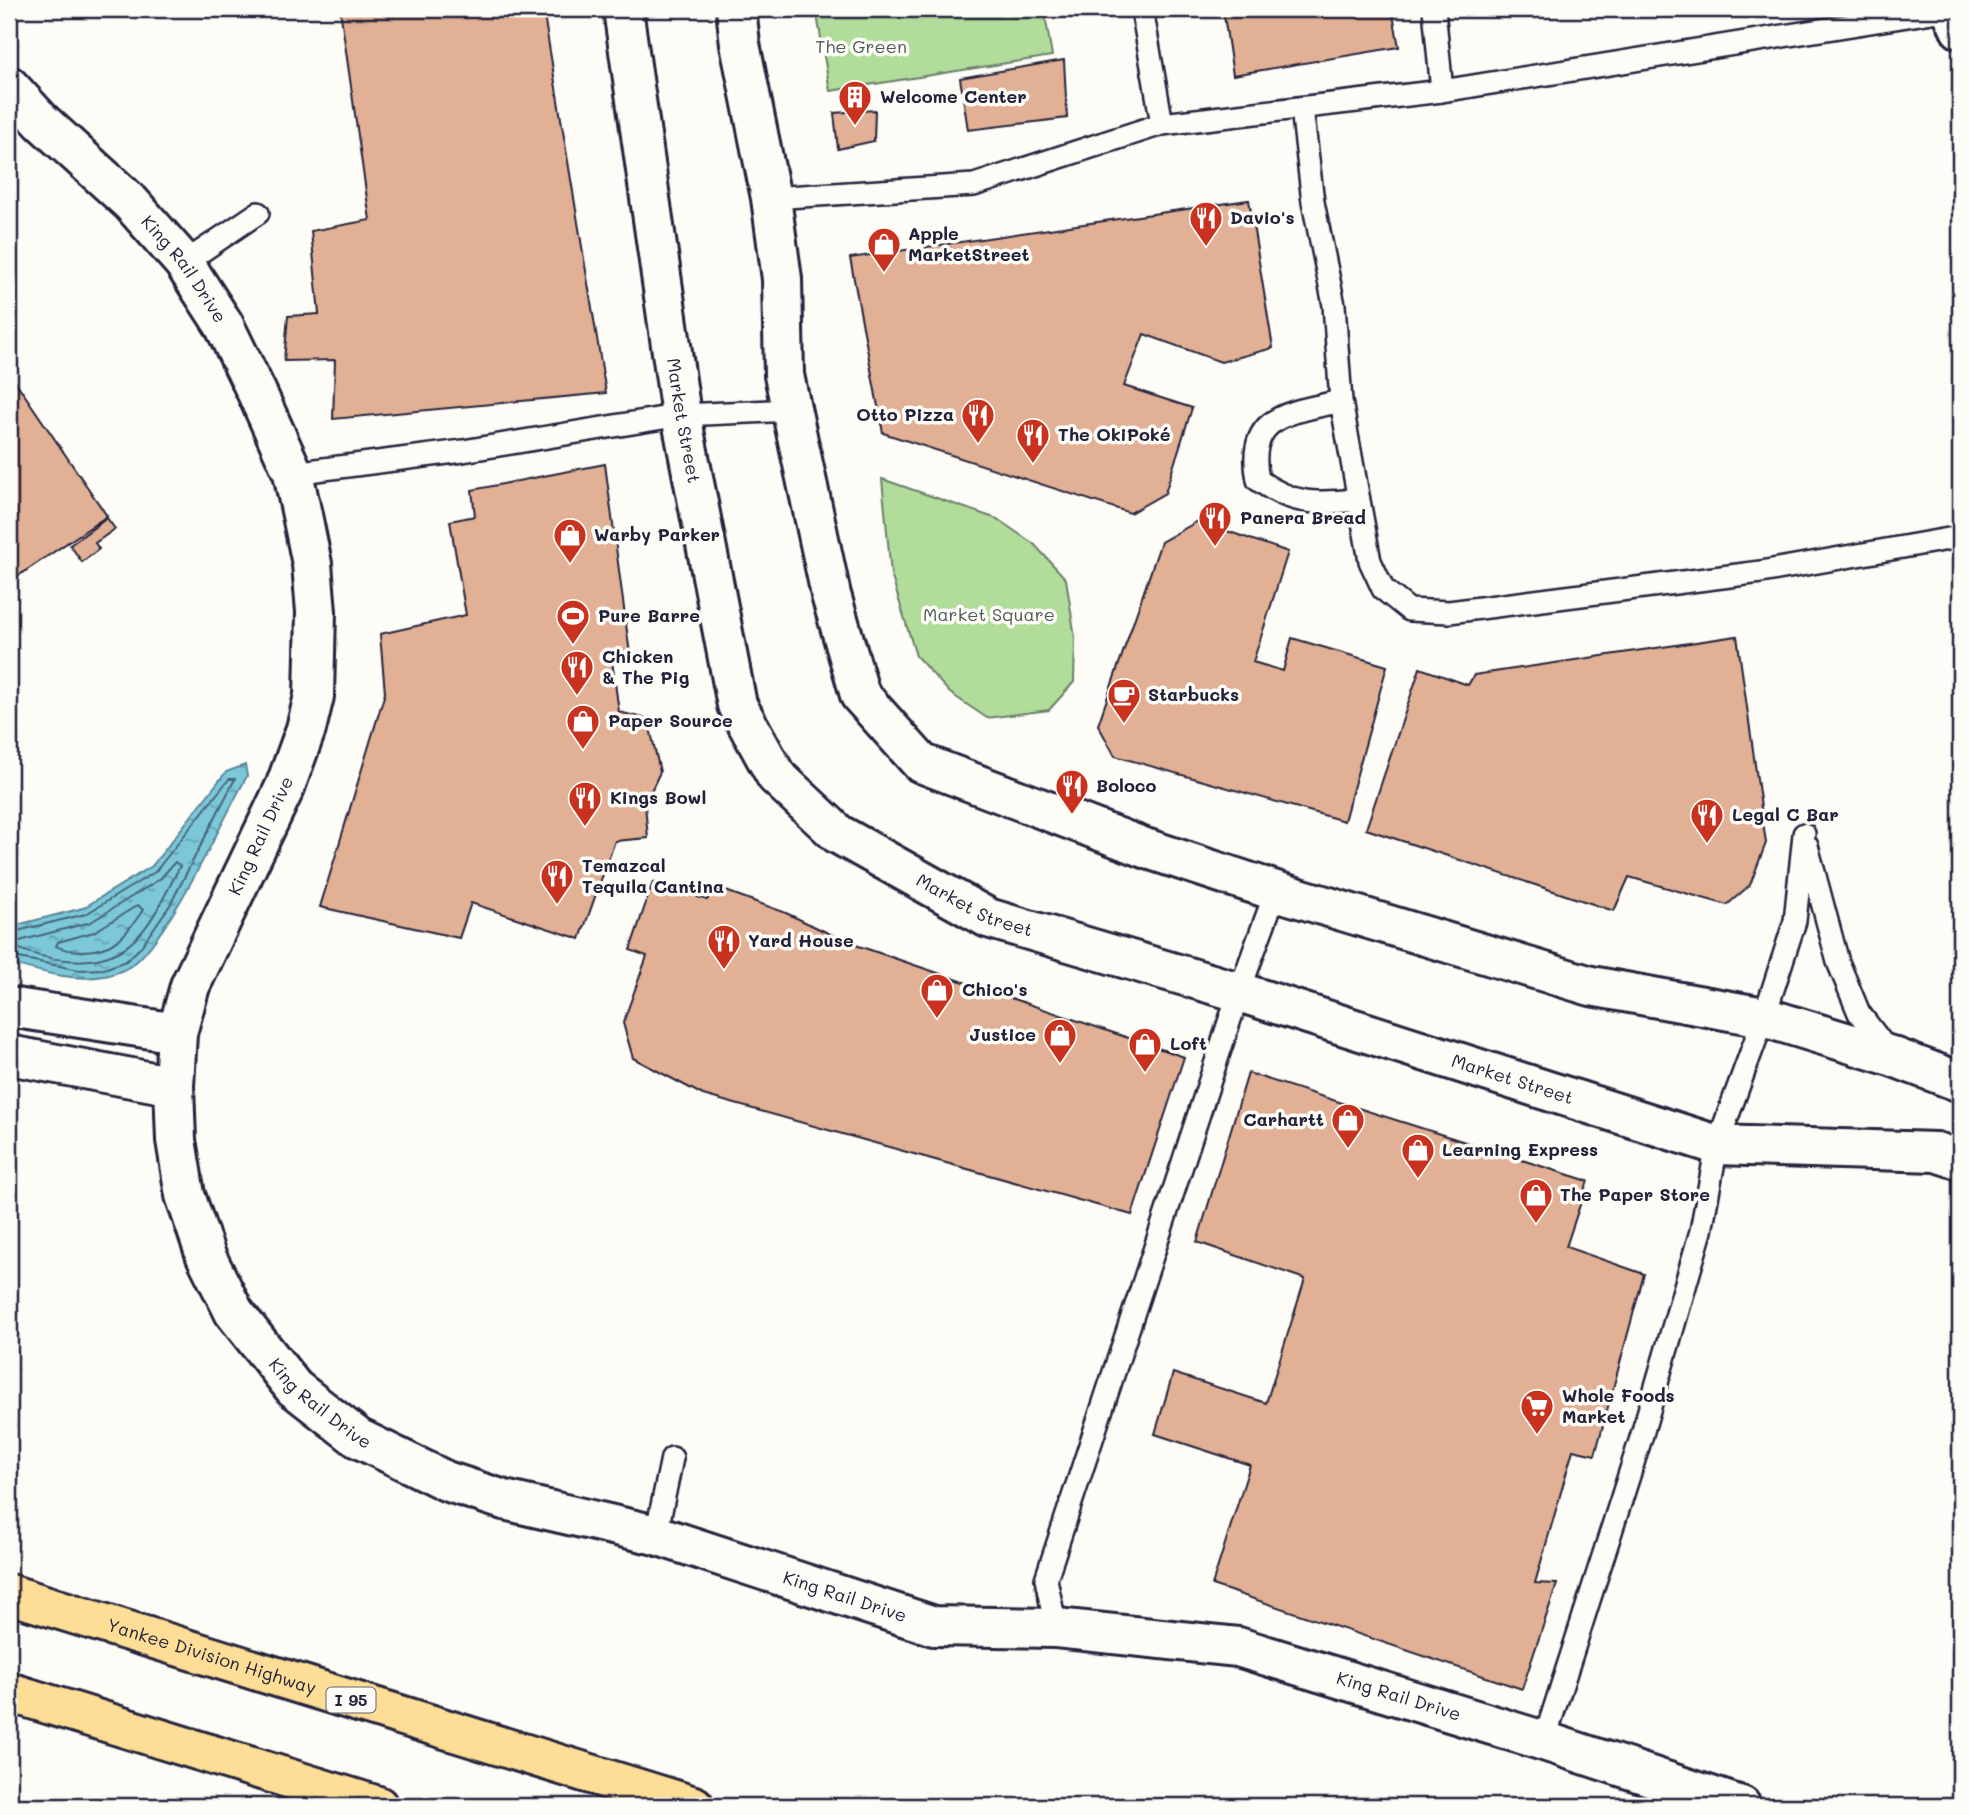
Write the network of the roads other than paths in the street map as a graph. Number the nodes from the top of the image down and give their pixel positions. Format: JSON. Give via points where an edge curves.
{"nodes":[{"id":1,"x":623,"y":9,"type":"edge"},
{"id":2,"x":736,"y":9,"type":"edge"},
{"id":3,"x":1142,"y":9,"type":"edge"},
{"id":4,"x":1434,"y":9,"type":"edge"},
{"id":5,"x":1951,"y":9,"type":"edge"},
{"id":6,"x":1960,"y":29,"type":"edge"},
{"id":7,"x":9,"y":86,"type":"edge"},
{"id":8,"x":1442,"y":90,"type":"junction"},
{"id":9,"x":1302,"y":107,"type":"junction"},
{"id":10,"x":1162,"y":124,"type":"junction"},
{"id":11,"x":771,"y":198,"type":"junction"},
{"id":12,"x":258,"y":213,"type":"dead end"},
{"id":13,"x":184,"y":263,"type":"junction"},
{"id":14,"x":1341,"y":401,"type":"junction"},
{"id":15,"x":793,"y":410,"type":"junction"},
{"id":16,"x":681,"y":415,"type":"junction"},
{"id":17,"x":293,"y":473,"type":"junction"},
{"id":18,"x":1357,"y":500,"type":"junction"},
{"id":19,"x":1960,"y":537,"type":"edge"},
{"id":20,"x":1276,"y":891,"type":"junction"},
{"id":21,"x":1239,"y":992,"type":"junction"},
{"id":22,"x":9,"y":1007,"type":"edge"},
{"id":23,"x":1764,"y":1017,"type":"junction"},
{"id":24,"x":177,"y":1032,"type":"junction"},
{"id":25,"x":9,"y":1055,"type":"edge"},
{"id":26,"x":1891,"y":1056,"type":"junction"},
{"id":27,"x":1960,"y":1082,"type":"edge"},
{"id":28,"x":174,"y":1086,"type":"junction"},
{"id":29,"x":1717,"y":1144,"type":"junction"},
{"id":30,"x":1960,"y":1160,"type":"edge"},
{"id":31,"x":672,"y":1458,"type":"dead end"},
{"id":32,"x":656,"y":1535,"type":"junction"},
{"id":33,"x":9,"y":1594,"type":"edge"},
{"id":34,"x":1056,"y":1628,"type":"junction"},
{"id":35,"x":9,"y":1692,"type":"edge"},
{"id":36,"x":1544,"y":1741,"type":"junction"},
{"id":37,"x":378,"y":1806,"type":"edge"},
{"id":38,"x":694,"y":1806,"type":"edge"},
{"id":39,"x":1741,"y":1806,"type":"edge"}],
"edges":[{"from":1,"to":16,"type":"street","name":"Market Street"},
{"from":2,"to":11,"type":"street"},
{"from":3,"to":10,"type":"lane"},
{"from":4,"to":8,"type":"lane"},
{"from":5,"to":6,"type":"street"},
{"from":5,"to":8,"type":"lane"},
{"from":7,"to":13,"type":"street","name":"King Rail Drive","via":[[131,203]]},
{"from":8,"to":9,"type":"lane"},
{"from":9,"to":10,"type":"lane"},
{"from":9,"to":14,"type":"lane","via":[[1317,226],[1334,305]]},
{"from":10,"to":11,"type":"lane","via":[[974,185]]},
{"from":11,"to":15,"type":"street","via":[[782,279],[784,375]]},
{"from":12,"to":13,"type":"lane"},
{"from":13,"to":17,"type":"street","name":"King Rail Drive","via":[[224,325]]},
{"from":14,"to":18,"type":"lane"},
{"from":14,"to":18,"type":"lane","via":[[1285,415],[1261,432],[1253,455],[1258,480],[1277,494],[1315,505]]},
{"from":15,"to":16,"type":"lane"},
{"from":15,"to":20,"type":"street","via":[[831,595],[860,695],[921,763],[1144,848]]},
{"from":16,"to":17,"type":"lane","via":[[463,452]]},
{"from":16,"to":21,"type":"street","name":"Market Street","via":[[737,705],[776,776],[838,834],[988,918]]},
{"from":17,"to":24,"type":"street","name":"King Rail Drive","via":[[312,564],[318,653],[314,696],[285,787],[190,986]]},
{"from":18,"to":19,"type":"lane","via":[[1370,561],[1383,589],[1409,610],[1449,612],[1761,572]]},
{"from":20,"to":21,"type":"lane"},
{"from":20,"to":23,"type":"street","via":[[1591,986]]},
{"from":21,"to":29,"type":"street","name":"Market Street"},
{"from":21,"to":34,"type":"lane","via":[[1046,1579]]},
{"from":22,"to":24,"type":"street"},
{"from":23,"to":26,"type":"street"},
{"from":23,"to":26,"type":"lane","via":[[1795,921],[1804,834],[1838,962],[1859,1013]]},
{"from":23,"to":29,"type":"lane"},
{"from":24,"to":28,"type":"street","name":"King Rail Drive"},
{"from":25,"to":28,"type":"street"},
{"from":26,"to":27,"type":"street"},
{"from":28,"to":32,"type":"street","name":"King Rail Drive","via":[[176,1140],[186,1195],[206,1256],[234,1312],[293,1388],[358,1438],[446,1481],[504,1500]]},
{"from":29,"to":30,"type":"street","name":"Market Street","via":[[1936,1152]]},
{"from":29,"to":36,"type":"lane","via":[[1701,1231],[1641,1438]]},
{"from":31,"to":32,"type":"lane"},
{"from":32,"to":34,"type":"street","name":"King Rail Drive","via":[[934,1626]]},
{"from":33,"to":38,"type":"highway","name":"Yankee Division Highway","number":"I 95"},
{"from":34,"to":36,"type":"street","name":"King Rail Drive","via":[[1238,1647]]},
{"from":35,"to":37,"type":"highway"},
{"from":36,"to":39,"type":"street","name":"King Rail Drive"}]}
